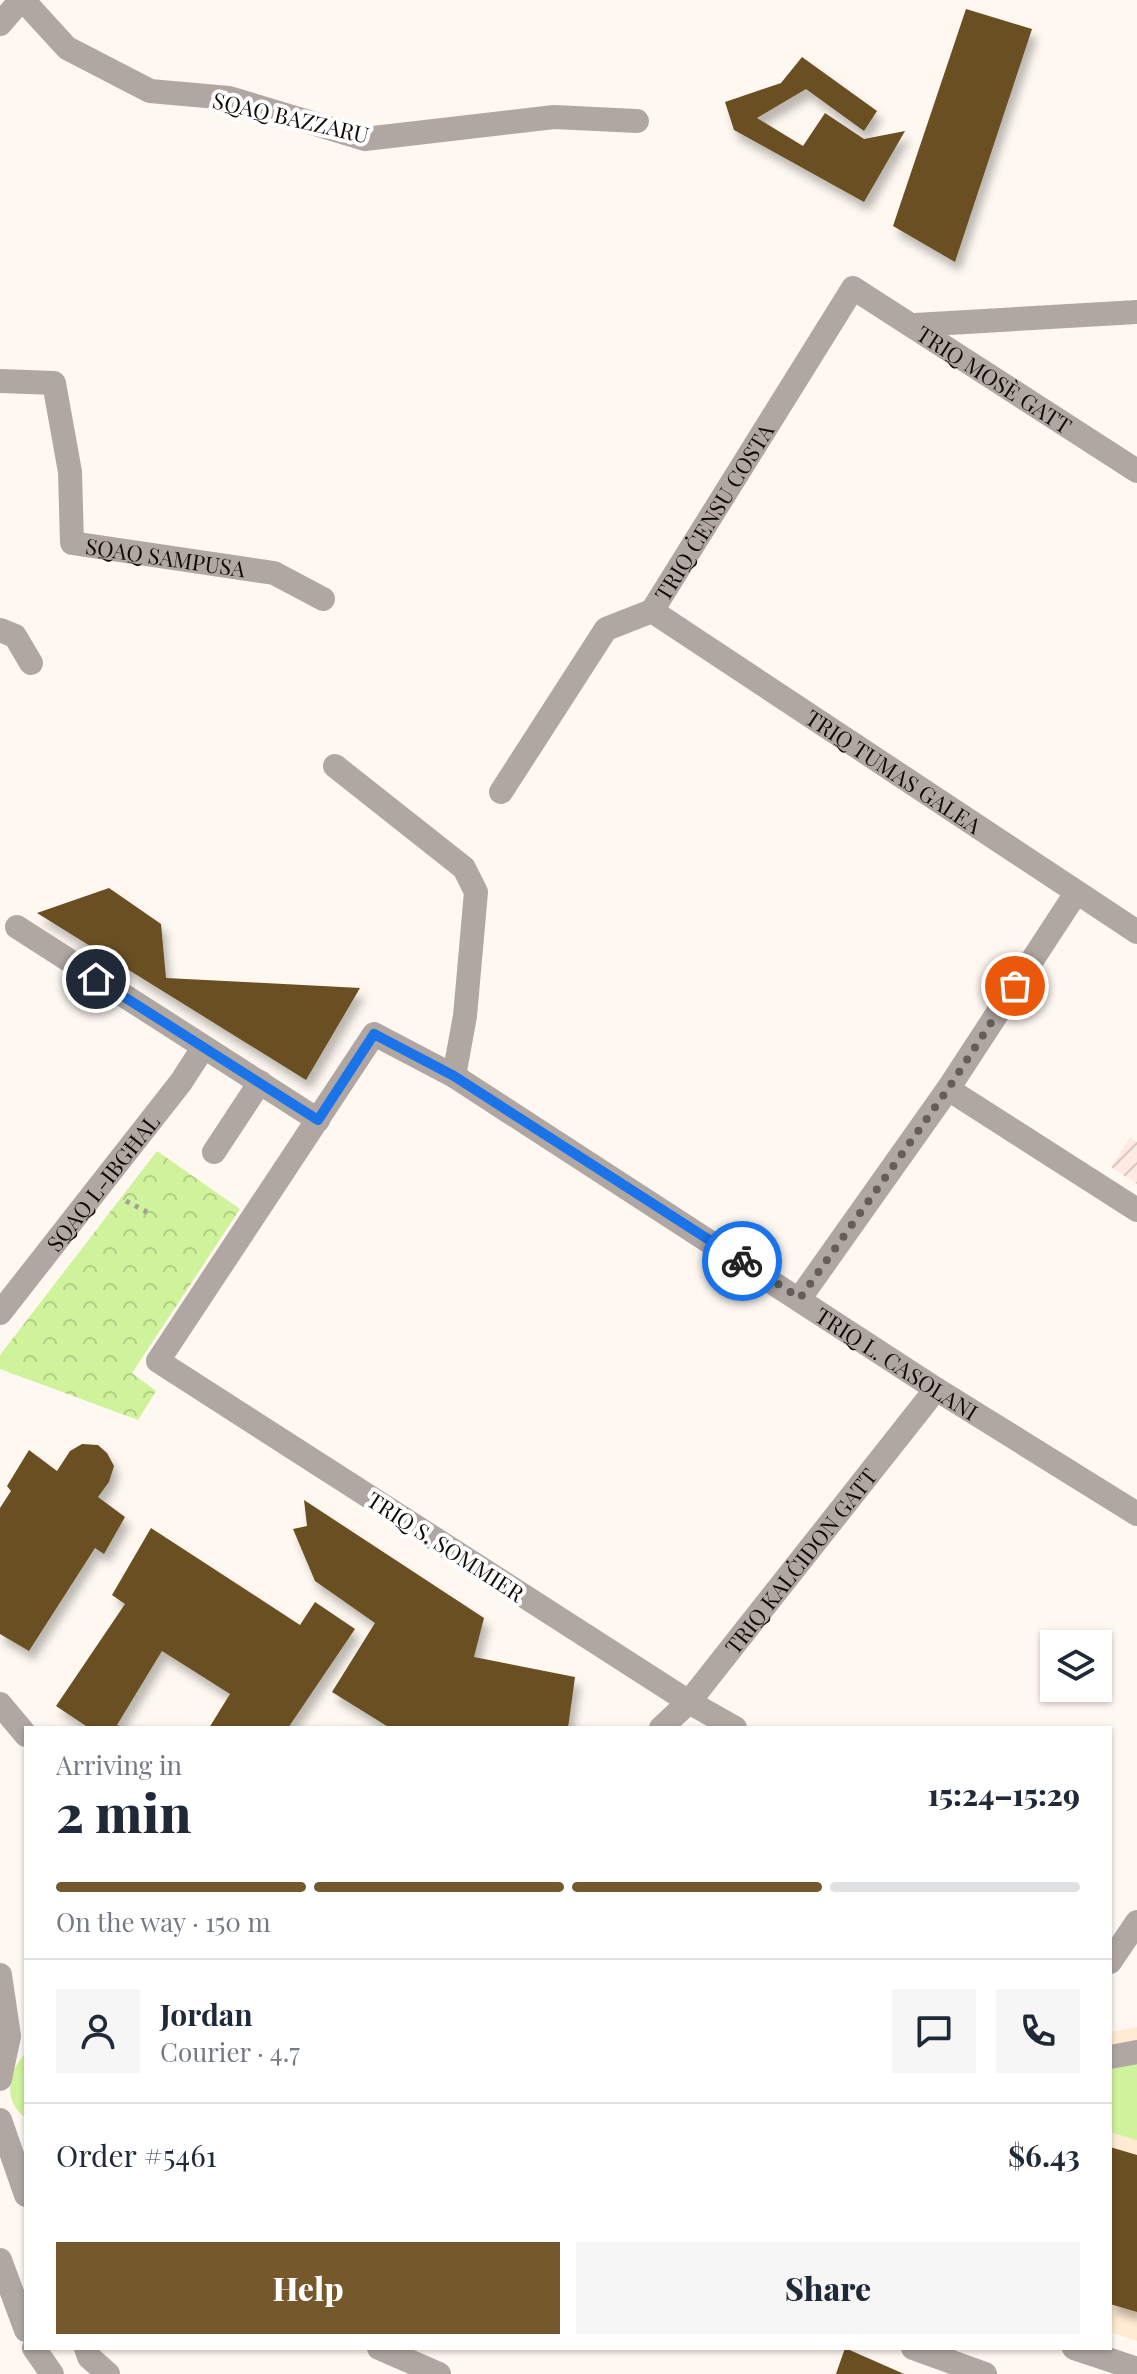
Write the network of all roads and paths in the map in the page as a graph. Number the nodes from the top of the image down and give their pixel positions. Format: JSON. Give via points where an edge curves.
{"nodes":[{"id":1,"x":22,"y":0,"type":"edge"},
{"id":2,"x":0,"y":24,"type":"edge"},
{"id":3,"x":637,"y":121,"type":"dead end"},
{"id":4,"x":853,"y":288,"type":"joint"},
{"id":5,"x":1132,"y":312,"type":"edge"},
{"id":6,"x":915,"y":325,"type":"junction"},
{"id":7,"x":0,"y":381,"type":"edge"},
{"id":8,"x":1137,"y":471,"type":"edge"},
{"id":9,"x":323,"y":599,"type":"dead end"},
{"id":10,"x":652,"y":611,"type":"junction"},
{"id":11,"x":0,"y":630,"type":"edge"},
{"id":12,"x":31,"y":663,"type":"dead end"},
{"id":13,"x":335,"y":766,"type":"dead end"},
{"id":14,"x":501,"y":792,"type":"dead end"},
{"id":15,"x":1076,"y":893,"type":"junction"},
{"id":16,"x":17,"y":927,"type":"dead end"},
{"id":17,"x":1137,"y":932,"type":"edge"},
{"id":18,"x":203,"y":1048,"type":"junction"},
{"id":19,"x":454,"y":1076,"type":"junction"},
{"id":20,"x":260,"y":1082,"type":"junction"},
{"id":21,"x":948,"y":1089,"type":"junction"},
{"id":22,"x":318,"y":1120,"type":"junction"},
{"id":23,"x":214,"y":1152,"type":"dead end"},
{"id":24,"x":1137,"y":1210,"type":"edge"},
{"id":25,"x":800,"y":1298,"type":"junction"},
{"id":26,"x":0,"y":1313,"type":"edge"},
{"id":27,"x":936,"y":1389,"type":"junction"},
{"id":28,"x":1137,"y":1514,"type":"edge"},
{"id":29,"x":689,"y":1702,"type":"junction"},
{"id":30,"x":0,"y":1704,"type":"edge"},
{"id":31,"x":663,"y":1726,"type":"edge"},
{"id":32,"x":731,"y":1726,"type":"edge"},
{"id":33,"x":24,"y":1733,"type":"edge"},
{"id":34,"x":1137,"y":1922,"type":"edge"},
{"id":35,"x":1112,"y":1959,"type":"edge"},
{"id":36,"x":0,"y":1975,"type":"edge"},
{"id":37,"x":1137,"y":2052,"type":"edge"},
{"id":38,"x":1112,"y":2057,"type":"edge"},
{"id":39,"x":1,"y":2067,"type":"edge"},
{"id":40,"x":0,"y":2120,"type":"edge"},
{"id":41,"x":24,"y":2189,"type":"edge"},
{"id":42,"x":0,"y":2260,"type":"edge"},
{"id":43,"x":24,"y":2325,"type":"edge"},
{"id":44,"x":35,"y":2350,"type":"edge"},
{"id":45,"x":87,"y":2350,"type":"edge"},
{"id":46,"x":384,"y":2350,"type":"edge"},
{"id":47,"x":919,"y":2350,"type":"edge"},
{"id":48,"x":1080,"y":2350,"type":"edge"},
{"id":49,"x":1137,"y":2369,"type":"edge"},
{"id":50,"x":52,"y":2374,"type":"edge"},
{"id":51,"x":108,"y":2374,"type":"edge"},
{"id":52,"x":439,"y":2374,"type":"edge"},
{"id":53,"x":985,"y":2374,"type":"edge"}],
"edges":[{"from":1,"to":2,"type":"street"},
{"from":1,"to":3,"type":"street","name":"SQAQ BAZZARU","via":[[67,48],[150,91],[229,98],[365,139],[554,117]]},
{"from":4,"to":6,"type":"street","name":"TRIQ MOSÈ GATT"},
{"from":4,"to":10,"type":"street","name":"TRIQ ĊENSU COSTA"},
{"from":5,"to":6,"type":"street"},
{"from":6,"to":8,"type":"street","name":"TRIQ MOSÈ GATT"},
{"from":7,"to":9,"type":"street","name":"SQAQ SAMPUSA","via":[[54,383],[70,472],[72,543],[274,573]]},
{"from":10,"to":14,"type":"street","name":"TRIQ ĊENSU COSTA","via":[[606,629]]},
{"from":10,"to":15,"type":"street","name":"TRIQ TUMAS GALEA"},
{"from":11,"to":12,"type":"street","via":[[15,636]]},
{"from":13,"to":19,"type":"street","via":[[464,868],[476,892]]},
{"from":15,"to":17,"type":"street","name":"TRIQ TUMAS GALEA"},
{"from":15,"to":21,"type":"street"},
{"from":16,"to":18,"type":"street"},
{"from":18,"to":20,"type":"street"},
{"from":18,"to":26,"type":"street","name":"SQAQ L-IBGĦAL"},
{"from":19,"to":22,"type":"street","name":"TRIQ L. CASOLANI","via":[[374,1034]]},
{"from":19,"to":25,"type":"street","name":"TRIQ L. CASOLANI"},
{"from":20,"to":22,"type":"street"},
{"from":20,"to":23,"type":"street"},
{"from":21,"to":24,"type":"street"},
{"from":21,"to":25,"type":"street"},
{"from":22,"to":29,"type":"street","name":"TRIQ S. SOMMIER","via":[[158,1361]]},
{"from":25,"to":27,"type":"street","name":"TRIQ L. CASOLANI"},
{"from":27,"to":28,"type":"street","name":"TRIQ L. CASOLANI"},
{"from":27,"to":29,"type":"street","name":"TRIQ KALĊIDON GATT"},
{"from":29,"to":31,"type":"street","name":"TRIQ KALĊIDON GATT"},
{"from":29,"to":32,"type":"street","name":"TRIQ S. SOMMIER"},
{"from":30,"to":33,"type":"street"},
{"from":34,"to":35,"type":"street"},
{"from":36,"to":39,"type":"street","via":[[9,2036]]},
{"from":37,"to":38,"type":"street"},
{"from":40,"to":41,"type":"street"},
{"from":42,"to":43,"type":"street"},
{"from":44,"to":50,"type":"street"},
{"from":45,"to":51,"type":"street"},
{"from":46,"to":52,"type":"street"},
{"from":47,"to":53,"type":"street"},
{"from":48,"to":49,"type":"street"}]}
